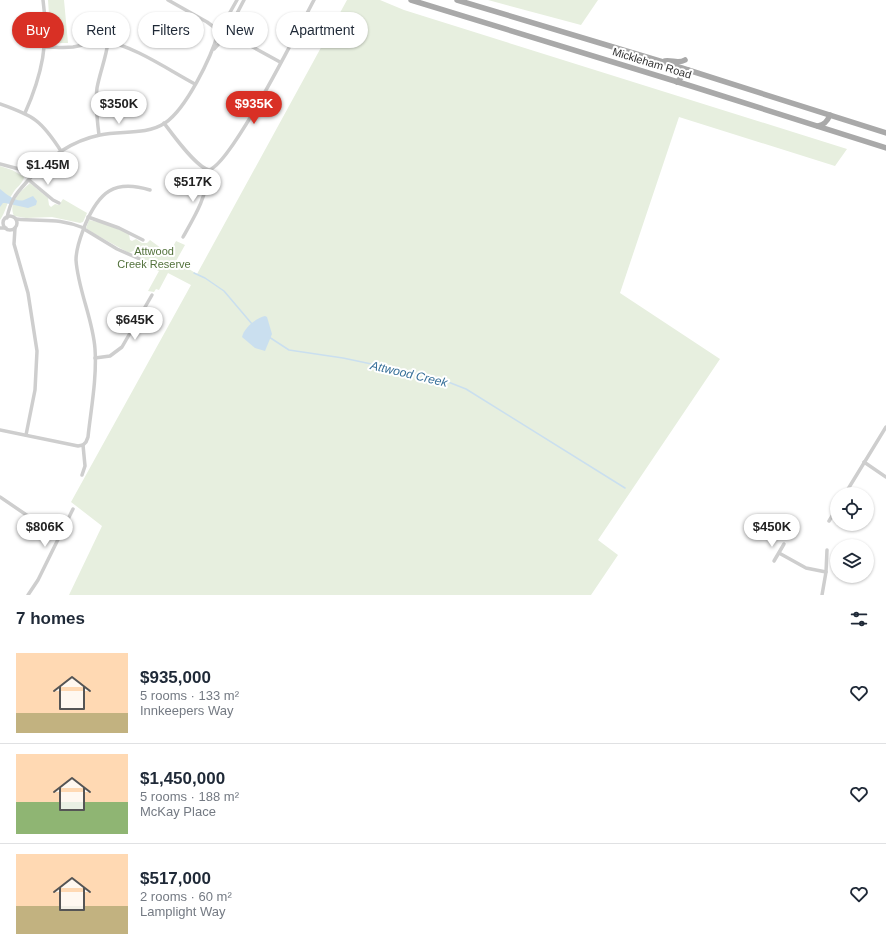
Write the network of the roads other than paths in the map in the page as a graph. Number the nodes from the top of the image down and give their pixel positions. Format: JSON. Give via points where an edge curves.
{"nodes":[{"id":1,"x":43,"y":0,"type":"edge"},
{"id":2,"x":168,"y":0,"type":"edge"},
{"id":3,"x":237,"y":0,"type":"edge"},
{"id":4,"x":244,"y":0,"type":"edge"},
{"id":5,"x":314,"y":0,"type":"edge"},
{"id":6,"x":411,"y":0,"type":"edge"},
{"id":7,"x":457,"y":0,"type":"edge"},
{"id":8,"x":44,"y":12,"type":"edge"},
{"id":9,"x":230,"y":12,"type":"edge"},
{"id":10,"x":238,"y":12,"type":"edge"},
{"id":11,"x":207,"y":22,"type":"junction"},
{"id":12,"x":212,"y":23,"type":"edge"},
{"id":13,"x":212,"y":27,"type":"edge"},
{"id":14,"x":45,"y":48,"type":"edge"},
{"id":15,"x":107,"y":48,"type":"edge"},
{"id":16,"x":125,"y":48,"type":"edge"},
{"id":17,"x":255,"y":48,"type":"edge"},
{"id":18,"x":214,"y":50,"type":"edge"},
{"id":19,"x":685,"y":60,"type":"dead end"},
{"id":20,"x":280,"y":62,"type":"junction"},
{"id":21,"x":663,"y":62,"type":"junction"},
{"id":22,"x":681,"y":68,"type":"junction"},
{"id":23,"x":688,"y":70,"type":"junction"},
{"id":24,"x":677,"y":82,"type":"junction"},
{"id":25,"x":195,"y":84,"type":"junction"},
{"id":26,"x":0,"y":104,"type":"edge"},
{"id":27,"x":25,"y":113,"type":"junction"},
{"id":28,"x":830,"y":115,"type":"junction"},
{"id":29,"x":164,"y":123,"type":"junction"},
{"id":30,"x":817,"y":126,"type":"junction"},
{"id":31,"x":886,"y":133,"type":"edge"},
{"id":32,"x":99,"y":135,"type":"junction"},
{"id":33,"x":886,"y":148,"type":"edge"},
{"id":34,"x":60,"y":151,"type":"junction"},
{"id":35,"x":0,"y":164,"type":"edge"},
{"id":36,"x":209,"y":170,"type":"junction"},
{"id":37,"x":30,"y":179,"type":"junction"},
{"id":38,"x":150,"y":190,"type":"dead end"},
{"id":39,"x":59,"y":203,"type":"dead end"},
{"id":40,"x":10,"y":207,"type":"junction"},
{"id":41,"x":88,"y":217,"type":"junction"},
{"id":42,"x":14,"y":218,"type":"junction"},
{"id":43,"x":5,"y":219,"type":"junction"},
{"id":44,"x":29,"y":220,"type":"junction"},
{"id":45,"x":0,"y":224,"type":"edge"},
{"id":46,"x":16,"y":227,"type":"junction"},
{"id":47,"x":0,"y":228,"type":"edge"},
{"id":48,"x":8,"y":229,"type":"junction"},
{"id":49,"x":84,"y":229,"type":"junction"},
{"id":50,"x":183,"y":237,"type":"dead end"},
{"id":51,"x":14,"y":240,"type":"junction"},
{"id":52,"x":143,"y":240,"type":"dead end"},
{"id":53,"x":142,"y":260,"type":"dead end"},
{"id":54,"x":152,"y":294,"type":"dead end"},
{"id":55,"x":95,"y":358,"type":"junction"},
{"id":56,"x":886,"y":427,"type":"edge"},
{"id":57,"x":0,"y":430,"type":"edge"},
{"id":58,"x":26,"y":435,"type":"junction"},
{"id":59,"x":84,"y":445,"type":"junction"},
{"id":60,"x":864,"y":462,"type":"junction"},
{"id":61,"x":82,"y":475,"type":"dead end"},
{"id":62,"x":886,"y":477,"type":"edge"},
{"id":63,"x":849,"y":487,"type":"edge"},
{"id":64,"x":0,"y":497,"type":"edge"},
{"id":65,"x":72,"y":509,"type":"dead end"},
{"id":66,"x":59,"y":537,"type":"junction"},
{"id":67,"x":784,"y":544,"type":"dead end"},
{"id":68,"x":827,"y":550,"type":"dead end"},
{"id":69,"x":779,"y":553,"type":"junction"},
{"id":70,"x":774,"y":561,"type":"dead end"},
{"id":71,"x":826,"y":572,"type":"junction"},
{"id":72,"x":28,"y":595,"type":"edge"},
{"id":73,"x":822,"y":595,"type":"edge"}],
"edges":[{"from":1,"to":8,"type":"street"},
{"from":2,"to":11,"type":"street"},
{"from":3,"to":9,"type":"street"},
{"from":4,"to":10,"type":"street"},
{"from":5,"to":20,"type":"street"},
{"from":6,"to":24,"type":"main road","name":"Mickleham Road"},
{"from":7,"to":21,"type":"main road","name":"Mickleham Road"},
{"from":11,"to":12,"type":"street"},
{"from":11,"to":13,"type":"street"},
{"from":14,"to":27,"type":"street","via":[[38,82]]},
{"from":15,"to":32,"type":"street","via":[[96,97]]},
{"from":16,"to":25,"type":"street"},
{"from":17,"to":20,"type":"street"},
{"from":18,"to":25,"type":"street"},
{"from":19,"to":21,"type":"main road"},
{"from":20,"to":36,"type":"street","via":[[235,141],[215,168]]},
{"from":21,"to":22,"type":"main road","name":"Mickleham Road"},
{"from":22,"to":23,"type":"main road","name":"Mickleham Road"},
{"from":22,"to":24,"type":"main road"},
{"from":23,"to":24,"type":"main road"},
{"from":23,"to":28,"type":"main road","name":"Mickleham Road"},
{"from":24,"to":30,"type":"main road","name":"Mickleham Road"},
{"from":25,"to":29,"type":"street","via":[[179,110]]},
{"from":26,"to":27,"type":"street"},
{"from":27,"to":34,"type":"street","via":[[44,127]]},
{"from":28,"to":30,"type":"main road","via":[[826,122]]},
{"from":28,"to":31,"type":"main road","name":"Mickleham Road"},
{"from":29,"to":32,"type":"street","via":[[140,132]]},
{"from":29,"to":36,"type":"street","via":[[180,145],[203,168]]},
{"from":30,"to":33,"type":"main road","name":"Mickleham Road"},
{"from":32,"to":34,"type":"street"},
{"from":34,"to":37,"type":"street"},
{"from":35,"to":37,"type":"street","via":[[19,169]]},
{"from":36,"to":50,"type":"street","via":[[204,196]]},
{"from":37,"to":39,"type":"street"},
{"from":37,"to":40,"type":"street","via":[[17,192]]},
{"from":38,"to":41,"type":"street","via":[[133,186],[114,188],[96,202]]},
{"from":40,"to":42,"type":"street"},
{"from":40,"to":43,"type":"street"},
{"from":41,"to":49,"type":"street"},
{"from":41,"to":52,"type":"street"},
{"from":42,"to":43,"type":"street"},
{"from":42,"to":44,"type":"street"},
{"from":42,"to":46,"type":"street"},
{"from":43,"to":45,"type":"street"},
{"from":43,"to":48,"type":"street","via":[[4,225]]},
{"from":44,"to":46,"type":"street"},
{"from":44,"to":49,"type":"street","via":[[57,220]]},
{"from":46,"to":48,"type":"street"},
{"from":46,"to":51,"type":"street"},
{"from":47,"to":48,"type":"street"},
{"from":48,"to":51,"type":"street"},
{"from":49,"to":53,"type":"street","via":[[117,249]]},
{"from":49,"to":55,"type":"street","via":[[78,244],[76,260]]},
{"from":51,"to":58,"type":"street","via":[[28,293],[37,351],[35,390]]},
{"from":54,"to":55,"type":"street","via":[[122,347],[110,356]]},
{"from":55,"to":59,"type":"street","via":[[88,437]]},
{"from":56,"to":60,"type":"street"},
{"from":57,"to":58,"type":"street"},
{"from":58,"to":59,"type":"street","via":[[78,446]]},
{"from":59,"to":61,"type":"street","via":[[85,466]]},
{"from":60,"to":62,"type":"street"},
{"from":60,"to":63,"type":"street"},
{"from":64,"to":66,"type":"street"},
{"from":65,"to":66,"type":"street"},
{"from":66,"to":72,"type":"street"},
{"from":67,"to":69,"type":"street"},
{"from":68,"to":71,"type":"street"},
{"from":69,"to":70,"type":"street"},
{"from":69,"to":71,"type":"street","via":[[806,568]]},
{"from":71,"to":73,"type":"street"}]}
